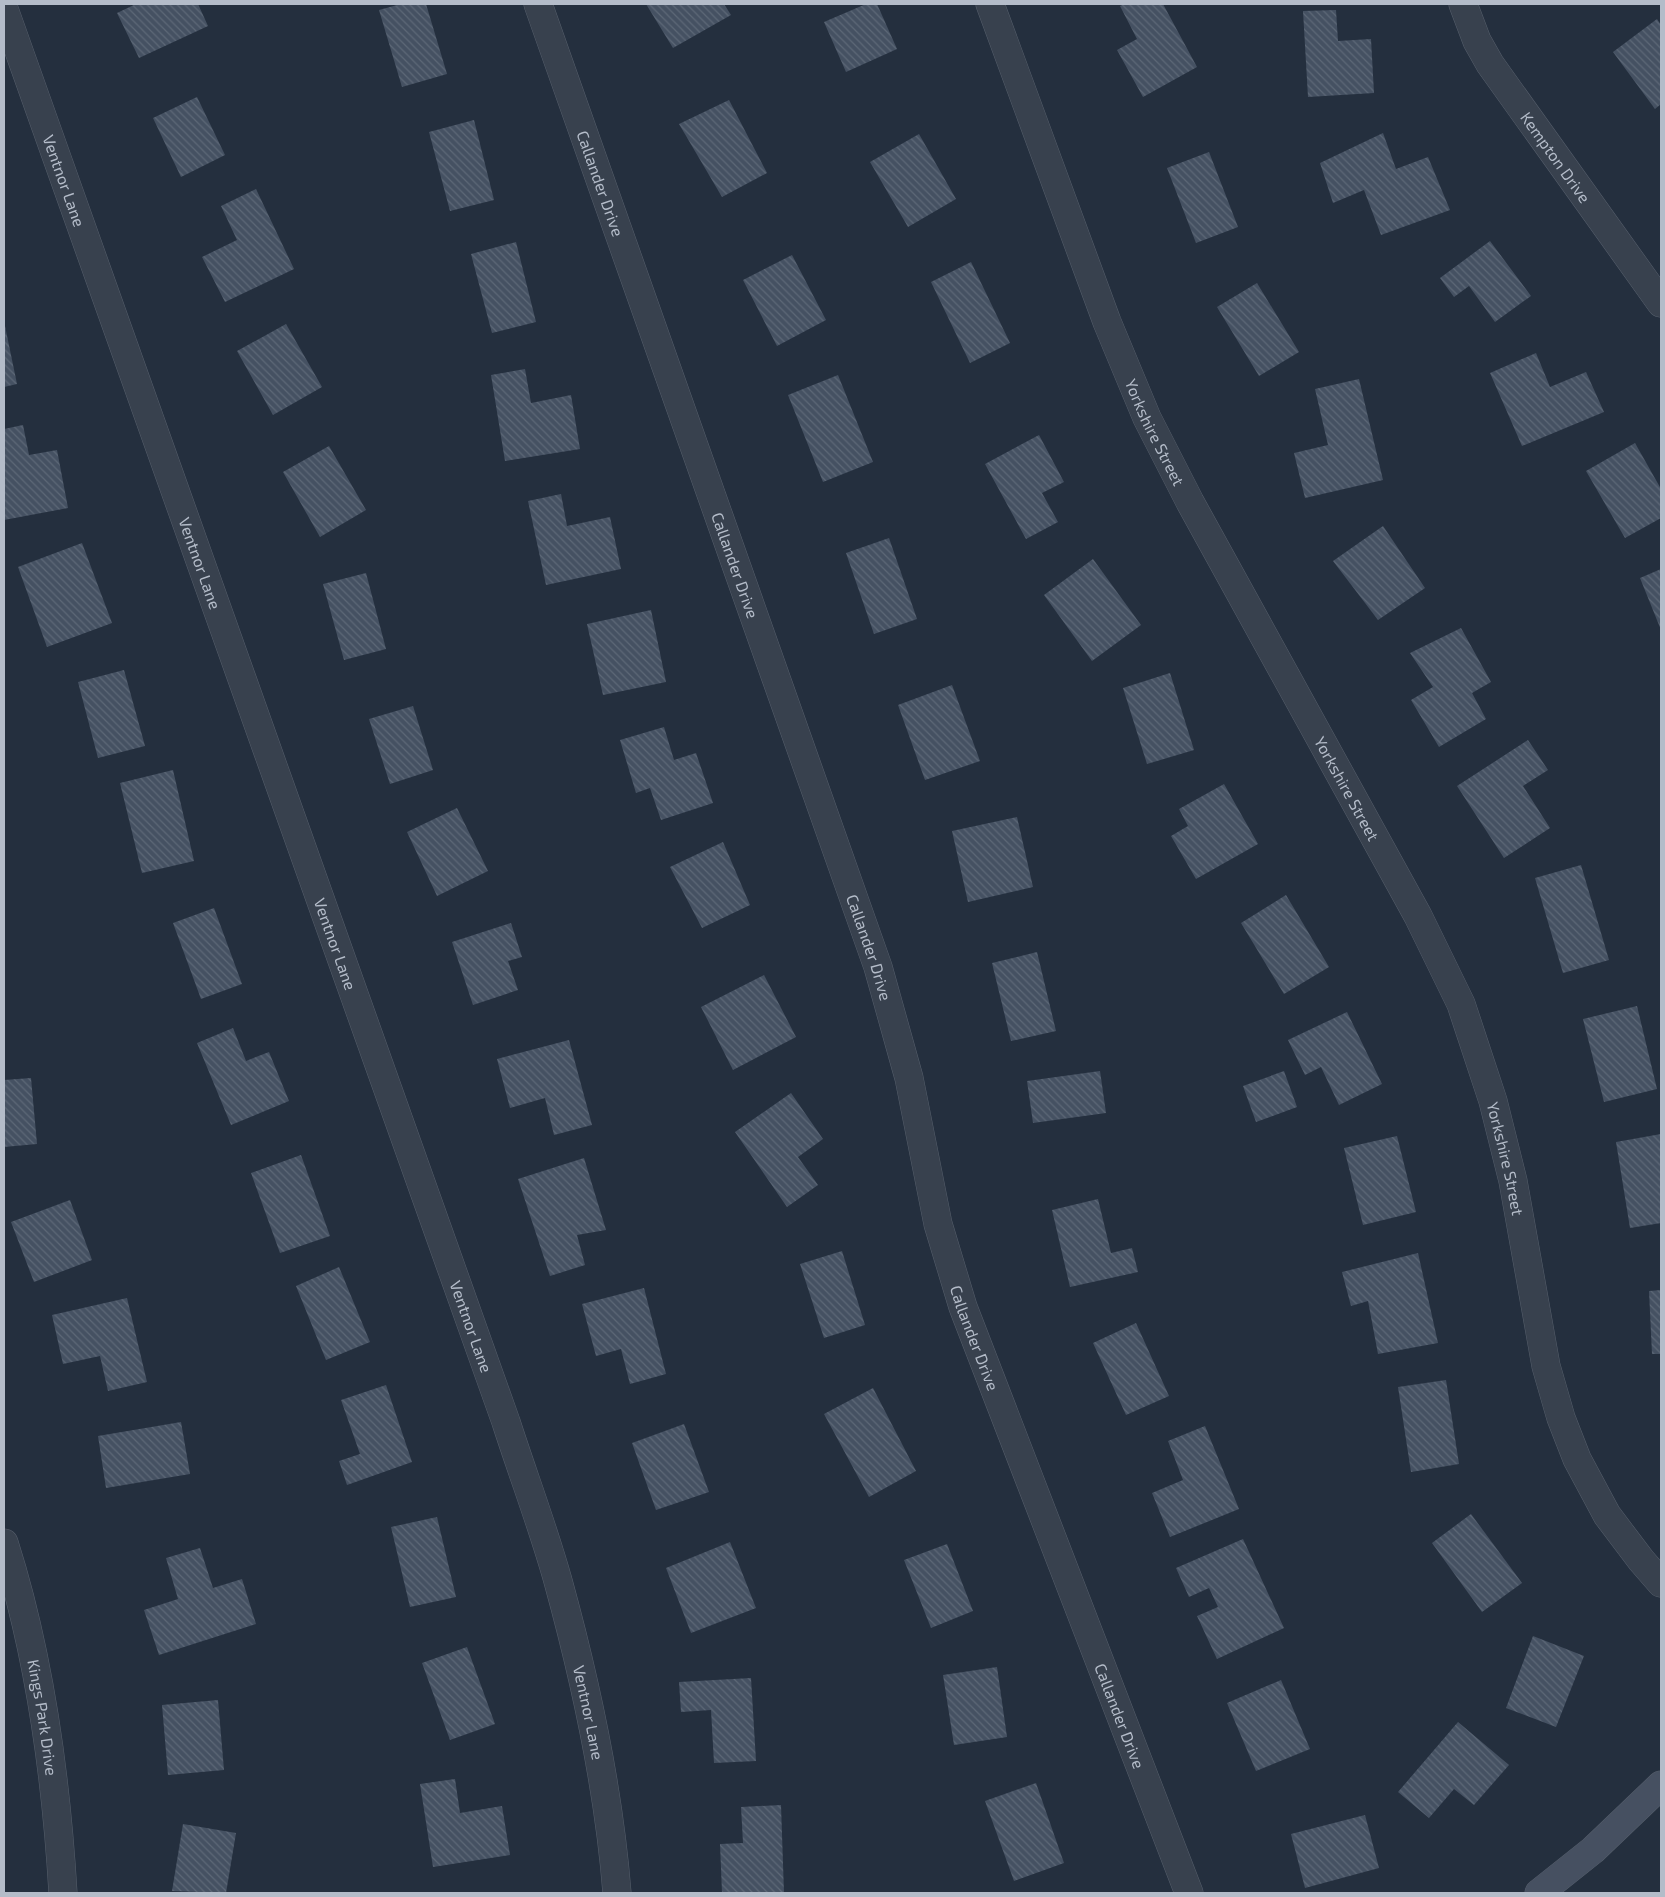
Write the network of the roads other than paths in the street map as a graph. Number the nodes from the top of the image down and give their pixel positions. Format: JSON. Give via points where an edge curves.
{"nodes":[{"id":1,"x":538,"y":4,"type":"edge"},
{"id":2,"x":990,"y":4,"type":"edge"},
{"id":3,"x":1463,"y":4,"type":"edge"},
{"id":4,"x":4,"y":9,"type":"edge"},
{"id":5,"x":1661,"y":303,"type":"edge"},
{"id":6,"x":4,"y":1543,"type":"edge"},
{"id":7,"x":1661,"y":1583,"type":"edge"},
{"id":8,"x":1661,"y":1785,"type":"edge"},
{"id":9,"x":64,"y":1893,"type":"edge"},
{"id":10,"x":617,"y":1893,"type":"edge"},
{"id":11,"x":1188,"y":1893,"type":"edge"},
{"id":12,"x":1539,"y":1893,"type":"edge"}],
"edges":[{"from":1,"to":11,"type":"street","name":"Callander Drive","via":[[878,967],[909,1078],[938,1224],[962,1307]]},
{"from":2,"to":7,"type":"street","name":"Yorkshire Street","via":[[1107,322],[1147,418],[1418,916],[1461,1004],[1493,1101],[1513,1181],[1546,1366],[1561,1418],[1577,1459],[1607,1515]]},
{"from":3,"to":5,"type":"street","name":"Kempton Drive","via":[[1490,64]]},
{"from":4,"to":10,"type":"street","name":"Ventnor Lane","via":[[506,1422],[554,1570],[575,1648],[598,1757]]},
{"from":6,"to":9,"type":"street","name":"Kings Park Drive","via":[[40,1686],[58,1811]]},
{"from":8,"to":12,"type":"street","via":[[1593,1850]]}]}
